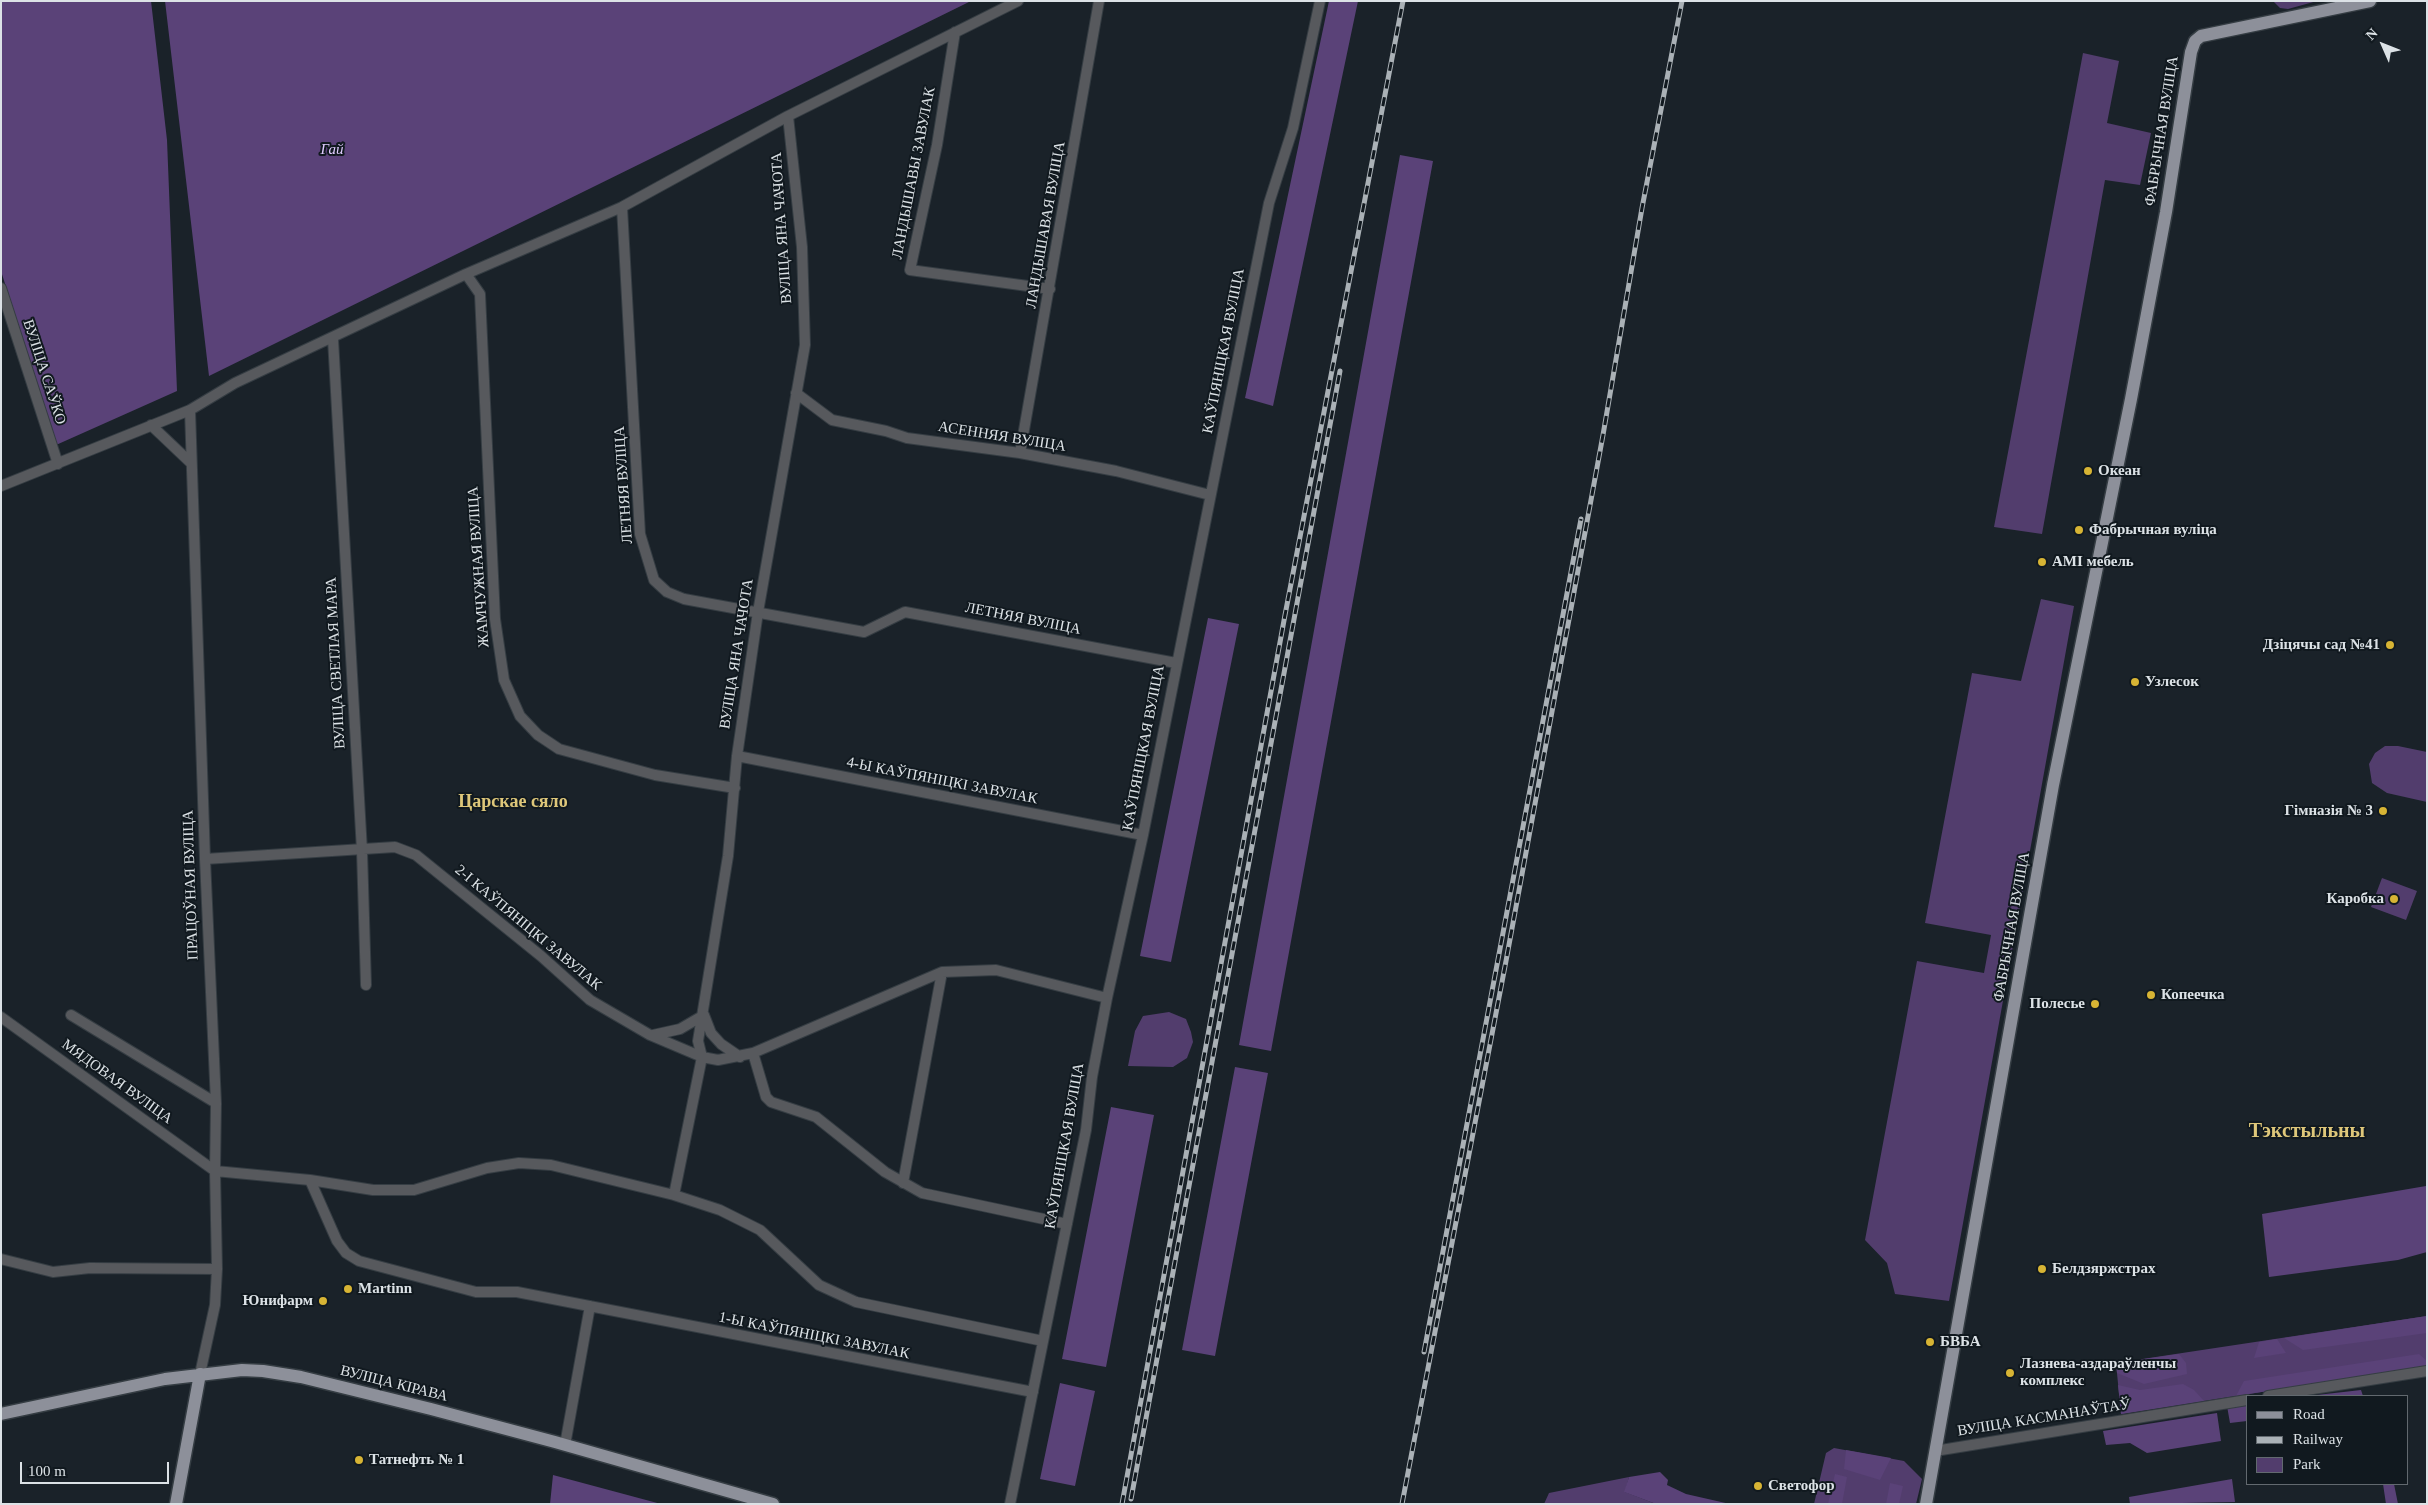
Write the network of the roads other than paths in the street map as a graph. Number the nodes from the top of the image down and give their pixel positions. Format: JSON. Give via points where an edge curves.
{"nodes":[{"id":1,"x":1018,"y":1,"type":"edge"},
{"id":2,"x":1099,"y":1,"type":"edge"},
{"id":3,"x":1320,"y":1,"type":"edge"},
{"id":4,"x":2370,"y":1,"type":"edge"},
{"id":5,"x":955,"y":32,"type":"junction"},
{"id":6,"x":788,"y":116,"type":"junction"},
{"id":7,"x":622,"y":206,"type":"junction"},
{"id":8,"x":466,"y":274,"type":"junction"},
{"id":9,"x":1,"y":288,"type":"edge"},
{"id":10,"x":1050,"y":288,"type":"junction"},
{"id":11,"x":333,"y":339,"type":"junction"},
{"id":12,"x":796,"y":393,"type":"junction"},
{"id":13,"x":190,"y":410,"type":"junction"},
{"id":14,"x":151,"y":425,"type":"junction"},
{"id":15,"x":1020,"y":453,"type":"junction"},
{"id":16,"x":191,"y":463,"type":"junction"},
{"id":17,"x":58,"y":464,"type":"junction"},
{"id":18,"x":1,"y":486,"type":"edge"},
{"id":19,"x":1210,"y":496,"type":"junction"},
{"id":20,"x":758,"y":612,"type":"junction"},
{"id":21,"x":1176,"y":662,"type":"junction"},
{"id":22,"x":737,"y":756,"type":"junction"},
{"id":23,"x":735,"y":788,"type":"junction"},
{"id":24,"x":1143,"y":835,"type":"junction"},
{"id":25,"x":362,"y":851,"type":"junction"},
{"id":26,"x":205,"y":859,"type":"junction"},
{"id":27,"x":942,"y":972,"type":"junction"},
{"id":28,"x":366,"y":986,"type":"dead end"},
{"id":29,"x":1107,"y":998,"type":"junction"},
{"id":30,"x":71,"y":1014,"type":"dead end"},
{"id":31,"x":704,"y":1016,"type":"junction"},
{"id":32,"x":1,"y":1017,"type":"edge"},
{"id":33,"x":650,"y":1035,"type":"junction"},
{"id":34,"x":753,"y":1053,"type":"junction"},
{"id":35,"x":702,"y":1057,"type":"junction"},
{"id":36,"x":740,"y":1057,"type":"junction"},
{"id":37,"x":216,"y":1103,"type":"junction"},
{"id":38,"x":215,"y":1170,"type":"junction"},
{"id":39,"x":310,"y":1180,"type":"junction"},
{"id":40,"x":903,"y":1183,"type":"junction"},
{"id":41,"x":674,"y":1195,"type":"junction"},
{"id":42,"x":1067,"y":1224,"type":"junction"},
{"id":43,"x":1,"y":1258,"type":"edge"},
{"id":44,"x":217,"y":1269,"type":"junction"},
{"id":45,"x":590,"y":1306,"type":"junction"},
{"id":46,"x":1043,"y":1341,"type":"junction"},
{"id":47,"x":2427,"y":1371,"type":"edge"},
{"id":48,"x":200,"y":1374,"type":"junction"},
{"id":49,"x":1033,"y":1392,"type":"junction"},
{"id":50,"x":2274,"y":1395,"type":"edge"},
{"id":51,"x":2246,"y":1400,"type":"edge"},
{"id":52,"x":1,"y":1414,"type":"edge"},
{"id":53,"x":566,"y":1445,"type":"junction"},
{"id":54,"x":1935,"y":1451,"type":"junction"},
{"id":55,"x":176,"y":1504,"type":"edge"},
{"id":56,"x":773,"y":1504,"type":"edge"},
{"id":57,"x":1010,"y":1504,"type":"edge"},
{"id":58,"x":1926,"y":1504,"type":"edge"}],
"edges":[{"from":1,"to":5,"type":"street"},
{"from":2,"to":10,"type":"street","name":"ЛАНДЫШАВАЯ ВУЛІЦА"},
{"from":3,"to":19,"type":"street","name":"КАЎПЯНІЦКАЯ ВУЛІЦА","via":[[1293,128],[1269,203]]},
{"from":4,"to":54,"type":"main road","name":"ФАБРЫЧНАЯ ВУЛІЦА","via":[[2201,36],[2195,40],[2131,399],[2053,785]]},
{"from":5,"to":6,"type":"street"},
{"from":5,"to":10,"type":"street","name":"ЛАНДЫШАВЫ ЗАВУЛАК","via":[[937,145],[910,270]]},
{"from":6,"to":7,"type":"street"},
{"from":6,"to":12,"type":"street","name":"ВУЛІЦА ЯНА ЧАЧОТА","via":[[802,247],[805,345]]},
{"from":7,"to":8,"type":"street"},
{"from":7,"to":20,"type":"street","name":"ЛЕТНЯЯ ВУЛІЦА","via":[[640,534],[645,555],[654,580],[667,592],[684,599]]},
{"from":8,"to":11,"type":"street"},
{"from":8,"to":23,"type":"street","name":"ЖАМЧУЖНАЯ ВУЛІЦА","via":[[480,294],[495,619],[504,680],[520,716],[538,735],[559,749],[655,776]]},
{"from":9,"to":17,"type":"street","name":"ВУЛІЦА САЎКО"},
{"from":10,"to":15,"type":"street","name":"ЛАНДЫШАВАЯ ВУЛІЦА"},
{"from":11,"to":13,"type":"street","via":[[235,384]]},
{"from":11,"to":25,"type":"street","name":"ВУЛІЦА СВЕТЛАЯ МАРА"},
{"from":12,"to":15,"type":"street","name":"АСЕННЯЯ ВУЛІЦА","via":[[832,420],[907,438]]},
{"from":12,"to":20,"type":"street","name":"ВУЛІЦА ЯНА ЧАЧОТА"},
{"from":13,"to":14,"type":"street"},
{"from":13,"to":16,"type":"street","name":"ПРАЦОЎНАЯ ВУЛІЦА"},
{"from":14,"to":16,"type":"street"},
{"from":14,"to":17,"type":"street"},
{"from":15,"to":19,"type":"street","name":"АСЕННЯЯ ВУЛІЦА","via":[[1116,471]]},
{"from":16,"to":26,"type":"street","name":"ПРАЦОЎНАЯ ВУЛІЦА"},
{"from":17,"to":18,"type":"street"},
{"from":19,"to":21,"type":"street","name":"КАЎПЯНІЦКАЯ ВУЛІЦА"},
{"from":20,"to":21,"type":"street","name":"ЛЕТНЯЯ ВУЛІЦА","via":[[864,632],[905,612]]},
{"from":20,"to":22,"type":"street","name":"ВУЛІЦА ЯНА ЧАЧОТА"},
{"from":21,"to":24,"type":"street","name":"КАЎПЯНІЦКАЯ ВУЛІЦА"},
{"from":22,"to":23,"type":"street","name":"ВУЛІЦА ЯНА ЧАЧОТА"},
{"from":22,"to":24,"type":"street","name":"4-Ы КАЎПЯНІЦКІ ЗАВУЛАК"},
{"from":23,"to":31,"type":"street","name":"ВУЛІЦА ЯНА ЧАЧОТА"},
{"from":24,"to":29,"type":"street","name":"КАЎПЯНІЦКАЯ ВУЛІЦА"},
{"from":25,"to":26,"type":"street","name":"2-І КАЎПЯНІЦКІ ЗАВУЛАК","via":[[308,851]]},
{"from":25,"to":28,"type":"street","name":"ВУЛІЦА СВЕТЛАЯ МАРА"},
{"from":25,"to":33,"type":"street","name":"2-І КАЎПЯНІЦКІ ЗАВУЛАК","via":[[396,847],[416,855],[590,1000]]},
{"from":26,"to":37,"type":"street","name":"ПРАЦОЎНАЯ ВУЛІЦА"},
{"from":27,"to":29,"type":"street","name":"2-І КАЎПЯНІЦКІ ЗАВУЛАК","via":[[996,970]]},
{"from":27,"to":34,"type":"street","name":"2-І КАЎПЯНІЦКІ ЗАВУЛАК"},
{"from":27,"to":40,"type":"street"},
{"from":29,"to":42,"type":"street","name":"КАЎПЯНІЦКАЯ ВУЛІЦА"},
{"from":30,"to":37,"type":"street"},
{"from":31,"to":33,"type":"street","via":[[680,1029]]},
{"from":31,"to":35,"type":"street","name":"ВУЛІЦА ЯНА ЧАЧОТА","via":[[698,1041]]},
{"from":31,"to":36,"type":"street","via":[[710,1033]]},
{"from":32,"to":38,"type":"street","name":"МЯДОВАЯ ВУЛІЦА"},
{"from":33,"to":35,"type":"street","name":"2-І КАЎПЯНІЦКІ ЗАВУЛАК"},
{"from":34,"to":36,"type":"street","name":"2-І КАЎПЯНІЦКІ ЗАВУЛАК"},
{"from":34,"to":40,"type":"street","via":[[766,1098],[785,1108],[816,1117]]},
{"from":35,"to":36,"type":"street","name":"2-І КАЎПЯНІЦКІ ЗАВУЛАК","via":[[718,1060]]},
{"from":35,"to":41,"type":"street","name":"ВУЛІЦА ЯНА ЧАЧОТА"},
{"from":37,"to":38,"type":"street","name":"ПРАЦОЎНАЯ ВУЛІЦА"},
{"from":38,"to":39,"type":"street"},
{"from":38,"to":44,"type":"street","name":"ПРАЦОЎНАЯ ВУЛІЦА"},
{"from":39,"to":41,"type":"street","via":[[373,1190],[414,1190],[487,1168],[519,1163],[551,1164]]},
{"from":39,"to":45,"type":"street","name":"1-Ы КАЎПЯНІЦКІ ЗАВУЛАК","via":[[337,1241],[346,1253],[359,1261],[476,1292],[517,1292]]},
{"from":40,"to":42,"type":"street","via":[[922,1194]]},
{"from":41,"to":46,"type":"street","via":[[720,1210],[760,1230],[819,1285],[856,1302]]},
{"from":42,"to":46,"type":"street","name":"КАЎПЯНІЦКАЯ ВУЛІЦА"},
{"from":43,"to":44,"type":"street","via":[[53,1272],[90,1268]]},
{"from":44,"to":48,"type":"street","name":"ПРАЦОЎНАЯ ВУЛІЦА","via":[[214,1305]]},
{"from":45,"to":49,"type":"street","name":"1-Ы КАЎПЯНІЦКІ ЗАВУЛАК"},
{"from":45,"to":53,"type":"street"},
{"from":46,"to":49,"type":"street","name":"КАЎПЯНІЦКАЯ ВУЛІЦА"},
{"from":47,"to":50,"type":"street"},
{"from":48,"to":52,"type":"main road","name":"ВУЛІЦА КІРАВА"},
{"from":48,"to":53,"type":"main road","name":"ВУЛІЦА КІРАВА","via":[[242,1370],[301,1377]]},
{"from":48,"to":55,"type":"main road"},
{"from":49,"to":57,"type":"street","name":"КАЎПЯНІЦКАЯ ВУЛІЦА"},
{"from":51,"to":54,"type":"street","name":"ВУЛІЦА КАСМАНАЎТАЎ"},
{"from":53,"to":56,"type":"main road","name":"ВУЛІЦА КІРАВА"},
{"from":54,"to":58,"type":"main road","name":"ФАБРЫЧНАЯ ВУЛІЦА"}]}
